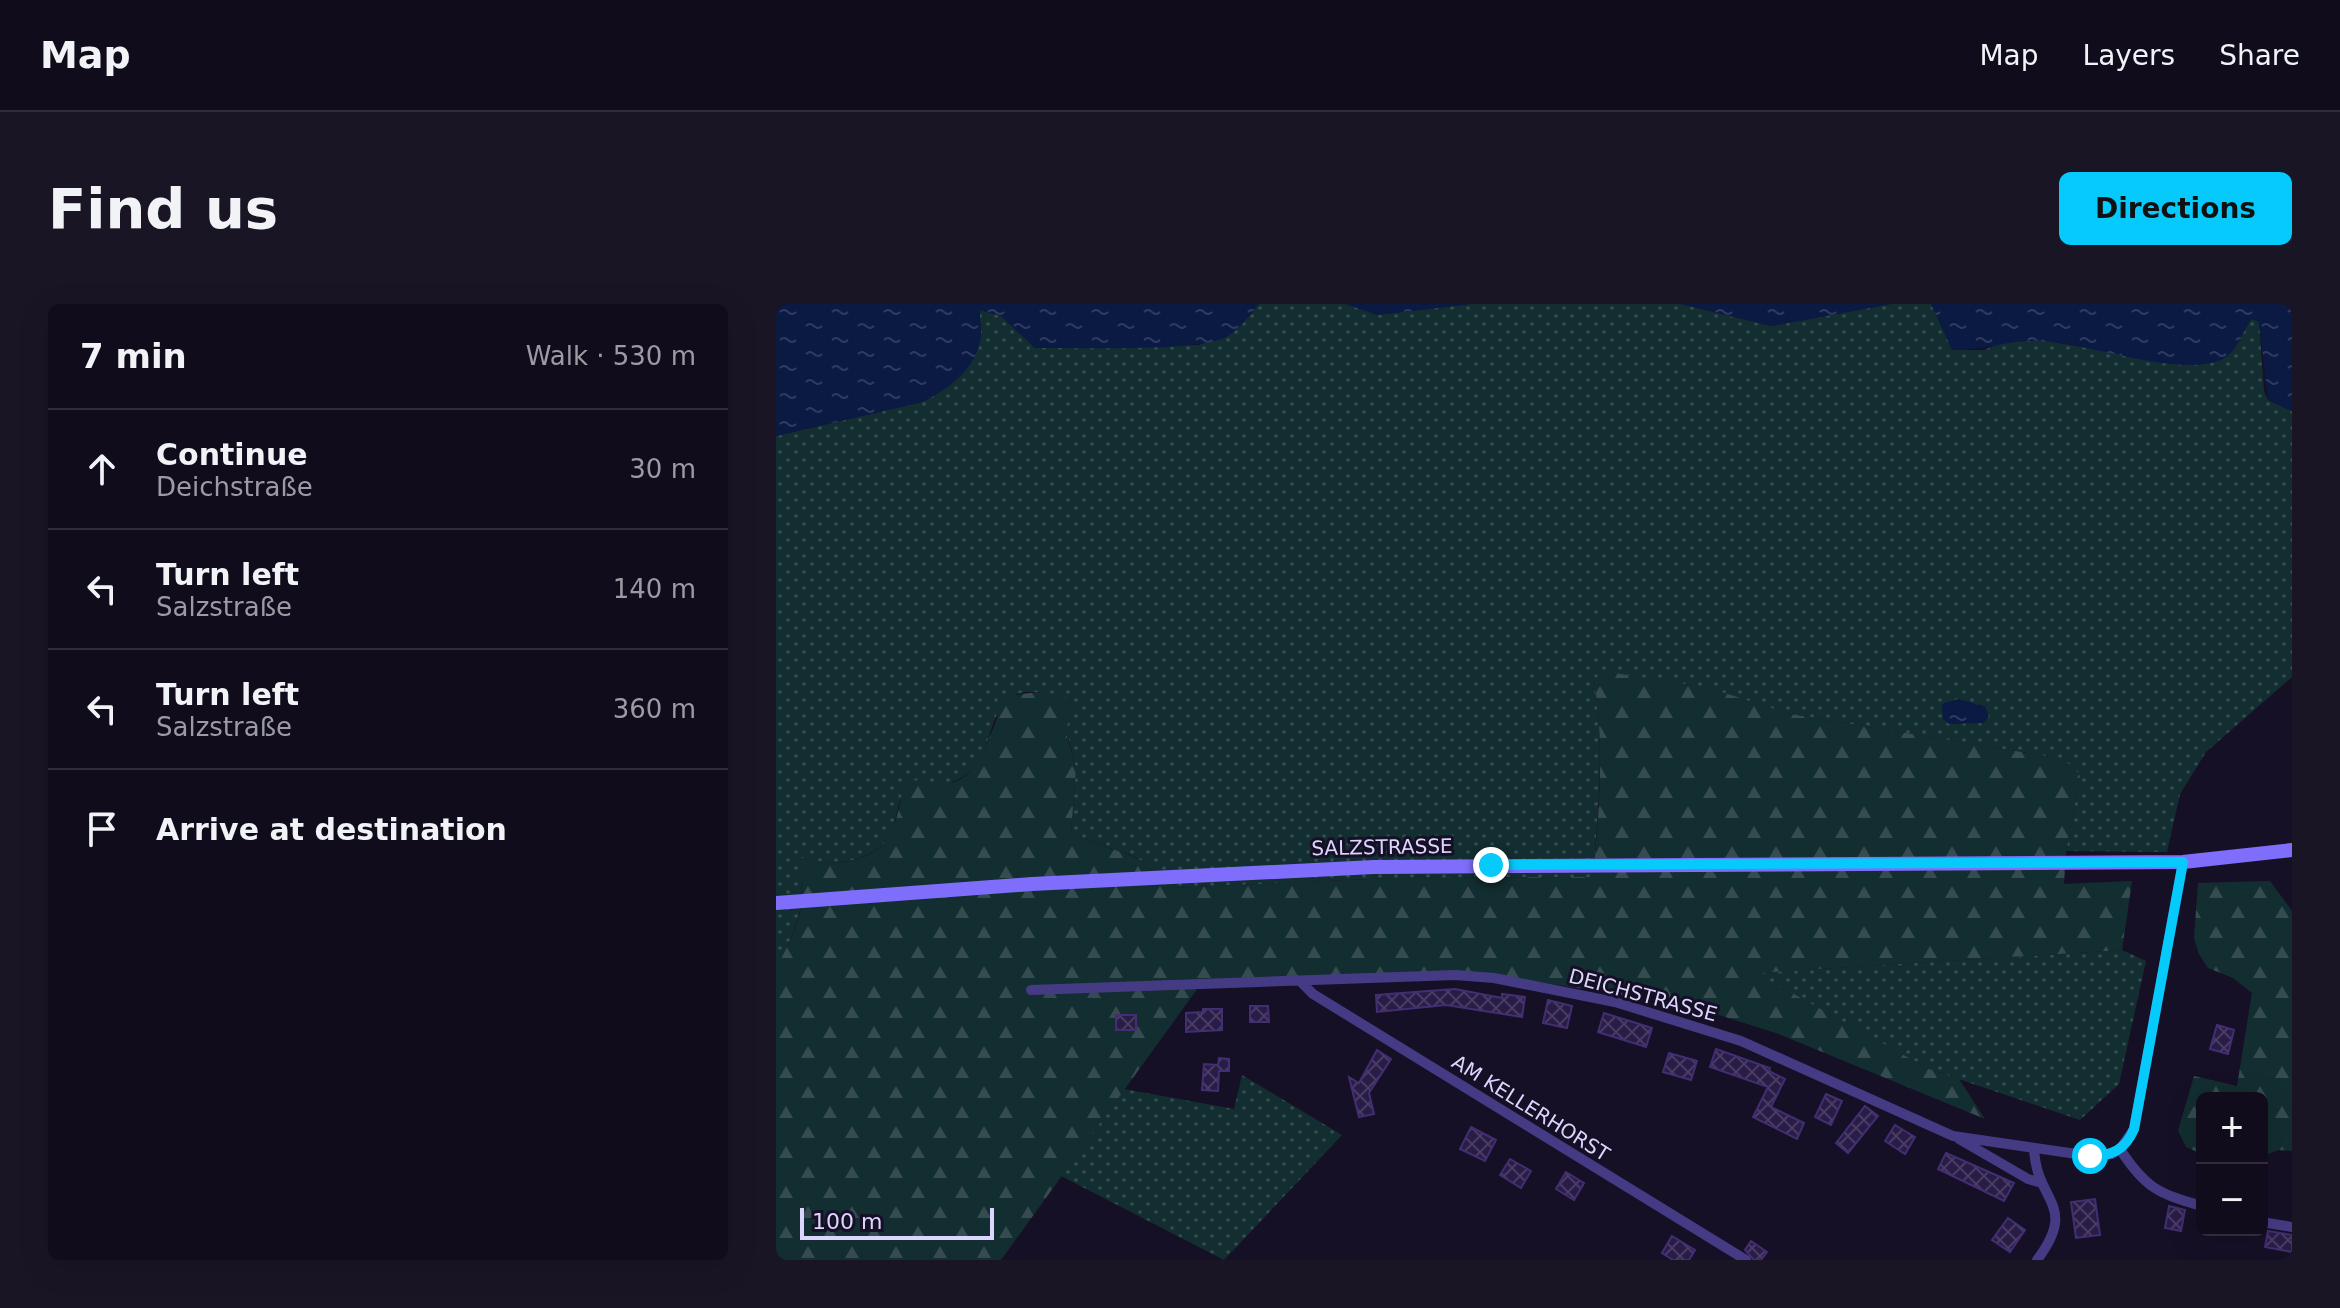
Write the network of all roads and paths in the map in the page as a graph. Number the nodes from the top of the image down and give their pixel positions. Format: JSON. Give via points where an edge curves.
{"nodes":[{"id":1,"x":2292,"y":850,"type":"edge"},
{"id":2,"x":2183,"y":862,"type":"junction"},
{"id":3,"x":776,"y":903,"type":"edge"},
{"id":4,"x":1301,"y":982,"type":"junction"},
{"id":5,"x":1031,"y":990,"type":"dead end"},
{"id":6,"x":1953,"y":1136,"type":"junction"},
{"id":7,"x":2034,"y":1148,"type":"junction"},
{"id":8,"x":2120,"y":1149,"type":"junction"},
{"id":9,"x":2042,"y":1183,"type":"junction"},
{"id":10,"x":2196,"y":1205,"type":"edge"},
{"id":11,"x":2268,"y":1223,"type":"edge"},
{"id":12,"x":2292,"y":1227,"type":"edge"},
{"id":13,"x":1746,"y":1260,"type":"edge"},
{"id":14,"x":2037,"y":1260,"type":"edge"}],
"edges":[{"from":1,"to":2,"type":"street","name":"SALZSTRASSE"},
{"from":2,"to":3,"type":"street","name":"SALZSTRASSE","via":[[1360,867]]},
{"from":2,"to":8,"type":"street","via":[[2134,1129]]},
{"from":4,"to":5,"type":"street","name":"DEICHSTRASSE"},
{"from":4,"to":6,"type":"street","name":"DEICHSTRASSE","via":[[1455,975],[1615,1002],[1741,1041]]},
{"from":4,"to":13,"type":"street","name":"AM KELLERHORST"},
{"from":6,"to":7,"type":"street","name":"DEICHSTRASSE"},
{"from":6,"to":9,"type":"street"},
{"from":7,"to":8,"type":"street","name":"DEICHSTRASSE","via":[[2090,1156]]},
{"from":7,"to":9,"type":"street"},
{"from":8,"to":10,"type":"street","via":[[2147,1185]]},
{"from":9,"to":14,"type":"street","via":[[2057,1212],[2057,1226]]},
{"from":11,"to":12,"type":"street"}]}
